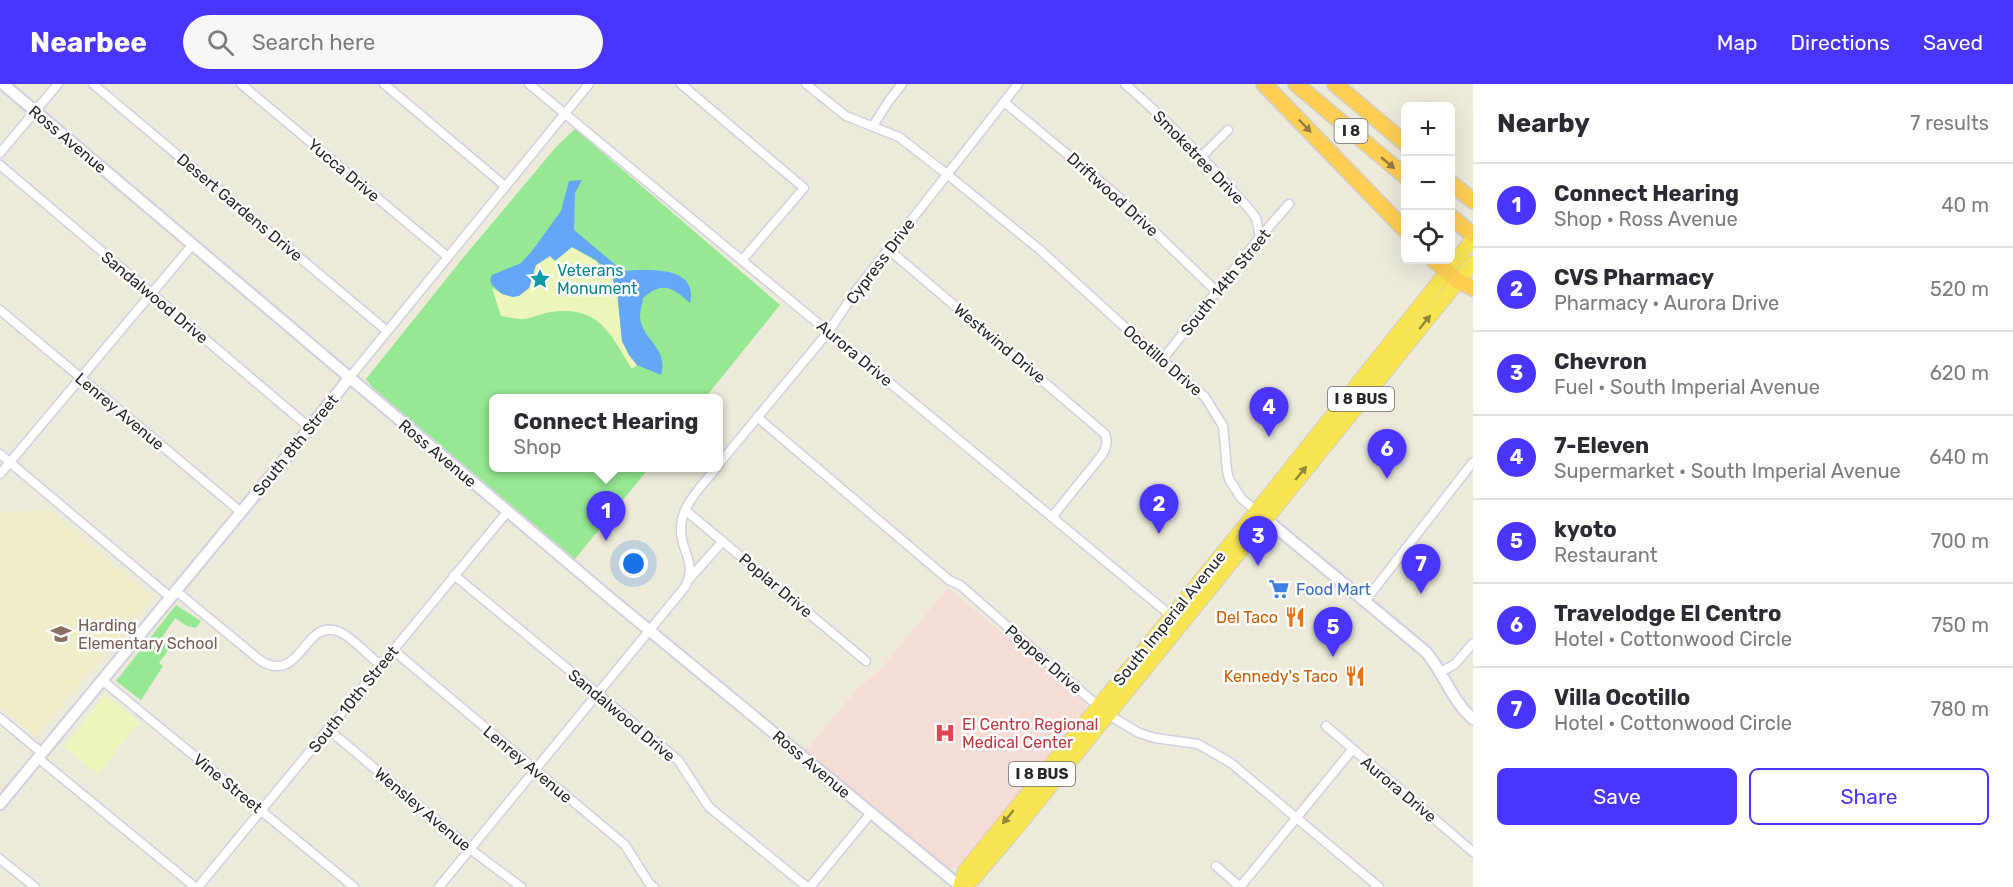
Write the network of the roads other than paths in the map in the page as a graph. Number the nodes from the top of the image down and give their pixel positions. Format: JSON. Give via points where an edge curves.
{"nodes":[{"id":1,"x":3,"y":84,"type":"edge"},
{"id":2,"x":58,"y":84,"type":"edge"},
{"id":3,"x":93,"y":84,"type":"edge"},
{"id":4,"x":241,"y":84,"type":"edge"},
{"id":5,"x":384,"y":84,"type":"edge"},
{"id":6,"x":529,"y":84,"type":"edge"},
{"id":7,"x":589,"y":84,"type":"edge"},
{"id":8,"x":681,"y":84,"type":"edge"},
{"id":9,"x":806,"y":84,"type":"edge"},
{"id":10,"x":902,"y":84,"type":"edge"},
{"id":11,"x":1018,"y":84,"type":"edge"},
{"id":12,"x":1264,"y":84,"type":"edge"},
{"id":13,"x":1296,"y":84,"type":"edge"},
{"id":14,"x":1335,"y":84,"type":"edge"},
{"id":15,"x":1132,"y":86,"type":"edge"},
{"id":16,"x":1004,"y":102,"type":"junction"},
{"id":17,"x":35,"y":111,"type":"junction"},
{"id":18,"x":565,"y":114,"type":"junction"},
{"id":19,"x":873,"y":126,"type":"junction"},
{"id":20,"x":1228,"y":130,"type":"dead end"},
{"id":21,"x":1401,"y":139,"type":"edge"},
{"id":22,"x":0,"y":153,"type":"edge"},
{"id":23,"x":1202,"y":156,"type":"junction"},
{"id":24,"x":0,"y":165,"type":"edge"},
{"id":25,"x":1401,"y":173,"type":"edge"},
{"id":26,"x":1455,"y":174,"type":"edge"},
{"id":27,"x":948,"y":175,"type":"junction"},
{"id":28,"x":505,"y":186,"type":"junction"},
{"id":29,"x":1455,"y":186,"type":"edge"},
{"id":30,"x":1473,"y":187,"type":"edge"},
{"id":31,"x":1473,"y":201,"type":"edge"},
{"id":32,"x":1289,"y":204,"type":"dead end"},
{"id":33,"x":1455,"y":222,"type":"edge"},
{"id":34,"x":1401,"y":226,"type":"edge"},
{"id":35,"x":1260,"y":237,"type":"junction"},
{"id":36,"x":1470,"y":241,"type":"edge"},
{"id":37,"x":193,"y":244,"type":"junction"},
{"id":38,"x":888,"y":249,"type":"junction"},
{"id":39,"x":448,"y":257,"type":"junction"},
{"id":40,"x":743,"y":259,"type":"junction"},
{"id":41,"x":1473,"y":263,"type":"edge"},
{"id":42,"x":1438,"y":264,"type":"edge"},
{"id":43,"x":1452,"y":276,"type":"junction"},
{"id":44,"x":1473,"y":288,"type":"edge"},
{"id":45,"x":1217,"y":292,"type":"junction"},
{"id":46,"x":152,"y":294,"type":"junction"},
{"id":47,"x":0,"y":310,"type":"edge"},
{"id":48,"x":387,"y":331,"type":"junction"},
{"id":49,"x":829,"y":331,"type":"junction"},
{"id":50,"x":1162,"y":360,"type":"junction"},
{"id":51,"x":350,"y":376,"type":"junction"},
{"id":52,"x":80,"y":378,"type":"junction"},
{"id":53,"x":757,"y":417,"type":"junction"},
{"id":54,"x":310,"y":428,"type":"junction"},
{"id":55,"x":0,"y":454,"type":"edge"},
{"id":56,"x":723,"y":459,"type":"edge"},
{"id":57,"x":10,"y":462,"type":"junction"},
{"id":58,"x":1473,"y":462,"type":"edge"},
{"id":59,"x":713,"y":472,"type":"edge"},
{"id":60,"x":1470,"y":472,"type":"edge"},
{"id":61,"x":0,"y":474,"type":"edge"},
{"id":62,"x":686,"y":510,"type":"junction"},
{"id":63,"x":507,"y":511,"type":"junction"},
{"id":64,"x":241,"y":512,"type":"junction"},
{"id":65,"x":1260,"y":515,"type":"junction"},
{"id":66,"x":1052,"y":517,"type":"junction"},
{"id":67,"x":723,"y":541,"type":"junction"},
{"id":68,"x":454,"y":575,"type":"junction"},
{"id":69,"x":689,"y":579,"type":"junction"},
{"id":70,"x":173,"y":593,"type":"junction"},
{"id":71,"x":1365,"y":601,"type":"junction"},
{"id":72,"x":1176,"y":620,"type":"junction"},
{"id":73,"x":650,"y":630,"type":"junction"},
{"id":74,"x":1473,"y":642,"type":"edge"},
{"id":75,"x":393,"y":650,"type":"junction"},
{"id":76,"x":866,"y":661,"type":"dead end"},
{"id":77,"x":380,"y":665,"type":"junction"},
{"id":78,"x":1441,"y":672,"type":"junction"},
{"id":79,"x":102,"y":680,"type":"junction"},
{"id":80,"x":597,"y":694,"type":"junction"},
{"id":81,"x":1102,"y":710,"type":"junction"},
{"id":82,"x":0,"y":717,"type":"edge"},
{"id":83,"x":1473,"y":719,"type":"edge"},
{"id":84,"x":1326,"y":726,"type":"dead end"},
{"id":85,"x":328,"y":729,"type":"junction"},
{"id":86,"x":1352,"y":750,"type":"junction"},
{"id":87,"x":40,"y":755,"type":"junction"},
{"id":88,"x":535,"y":770,"type":"junction"},
{"id":89,"x":0,"y":804,"type":"edge"},
{"id":90,"x":261,"y":810,"type":"junction"},
{"id":91,"x":871,"y":813,"type":"junction"},
{"id":92,"x":1297,"y":818,"type":"junction"},
{"id":93,"x":470,"y":849,"type":"junction"},
{"id":94,"x":1473,"y":852,"type":"edge"},
{"id":95,"x":0,"y":859,"type":"edge"},
{"id":96,"x":1216,"y":866,"type":"dead end"},
{"id":97,"x":35,"y":887,"type":"edge"},
{"id":98,"x":197,"y":887,"type":"edge"},
{"id":99,"x":354,"y":887,"type":"edge"},
{"id":100,"x":439,"y":887,"type":"edge"},
{"id":101,"x":521,"y":887,"type":"edge"},
{"id":102,"x":654,"y":887,"type":"edge"},
{"id":103,"x":809,"y":887,"type":"edge"},
{"id":104,"x":960,"y":887,"type":"edge"},
{"id":105,"x":1240,"y":887,"type":"edge"},
{"id":106,"x":1379,"y":887,"type":"edge"}],
"edges":[{"from":1,"to":17,"type":"street","name":"Ross Avenue"},
{"from":2,"to":17,"type":"street"},
{"from":3,"to":48,"type":"street","name":"Desert Gardens Drive"},
{"from":4,"to":39,"type":"street","name":"Yucca Drive"},
{"from":5,"to":28,"type":"street"},
{"from":6,"to":18,"type":"street","name":"Aurora Drive"},
{"from":7,"to":18,"type":"street","name":"South 8th Street"},
{"from":8,"to":40,"type":"street","via":[[804,188]]},
{"from":9,"to":19,"type":"street","name":"Ocotillo Drive","via":[[846,116]]},
{"from":10,"to":19,"type":"street"},
{"from":11,"to":16,"type":"street","name":"Cypress Drive"},
{"from":12,"to":34,"type":"highway","one_way":true},
{"from":13,"to":25,"type":"highway","number":"I 8","one_way":true},
{"from":14,"to":21,"type":"highway","number":"I 8"},
{"from":15,"to":23,"type":"street","name":"Smoketree Drive"},
{"from":16,"to":27,"type":"street","name":"Cypress Drive"},
{"from":16,"to":45,"type":"street","name":"Driftwood Drive","via":[[1114,193]]},
{"from":17,"to":22,"type":"street"},
{"from":17,"to":37,"type":"street","name":"Ross Avenue"},
{"from":18,"to":28,"type":"street","name":"South 8th Street"},
{"from":18,"to":40,"type":"street","name":"Aurora Drive"},
{"from":19,"to":27,"type":"street","name":"Ocotillo Drive","via":[[899,137]]},
{"from":20,"to":23,"type":"street"},
{"from":23,"to":35,"type":"street","name":"Smoketree Drive","via":[[1256,218]]},
{"from":24,"to":46,"type":"street","name":"Sandalwood Drive"},
{"from":26,"to":30,"type":"highway"},
{"from":27,"to":38,"type":"street","name":"Cypress Drive"},
{"from":27,"to":50,"type":"street","name":"Ocotillo Drive","via":[[1039,249]]},
{"from":28,"to":39,"type":"street","name":"South 8th Street"},
{"from":29,"to":31,"type":"highway"},
{"from":32,"to":35,"type":"street","name":"South 14th Street"},
{"from":33,"to":36,"type":"highway"},
{"from":35,"to":45,"type":"street","name":"South 14th Street"},
{"from":36,"to":43,"type":"highway","name":"South Imperial Avenue","number":"I 8 BUS"},
{"from":37,"to":46,"type":"street"},
{"from":37,"to":51,"type":"street","name":"Ross Avenue"},
{"from":38,"to":49,"type":"street","name":"Cypress Drive"},
{"from":38,"to":66,"type":"street","name":"Westwind Drive","via":[[1106,434],[1102,456]]},
{"from":39,"to":48,"type":"street","name":"South 8th Street"},
{"from":40,"to":49,"type":"street","name":"Aurora Drive"},
{"from":41,"to":43,"type":"highway","name":"South Imperial Avenue"},
{"from":42,"to":43,"type":"highway"},
{"from":43,"to":44,"type":"highway"},
{"from":43,"to":65,"type":"highway","name":"South Imperial Avenue","number":"I 8 BUS"},
{"from":45,"to":50,"type":"street","name":"South 14th Street"},
{"from":46,"to":52,"type":"street"},
{"from":46,"to":54,"type":"street","name":"Sandalwood Drive"},
{"from":47,"to":52,"type":"street","name":"Lenrey Avenue"},
{"from":48,"to":51,"type":"street","name":"South 8th Street"},
{"from":49,"to":53,"type":"street","name":"Cypress Drive"},
{"from":49,"to":66,"type":"street","name":"Aurora Drive"},
{"from":50,"to":65,"type":"street","name":"Ocotillo Drive","via":[[1214,409],[1223,426],[1229,479]]},
{"from":51,"to":54,"type":"street","name":"South 8th Street"},
{"from":51,"to":63,"type":"street","name":"Ross Avenue"},
{"from":52,"to":57,"type":"street"},
{"from":52,"to":64,"type":"street","name":"Lenrey Avenue"},
{"from":53,"to":56,"type":"street","name":"Cypress Drive"},
{"from":53,"to":81,"type":"street","name":"Pepper Drive","via":[[949,580],[960,585]]},
{"from":54,"to":64,"type":"street","name":"South 8th Street"},
{"from":55,"to":57,"type":"street"},
{"from":57,"to":61,"type":"street"},
{"from":57,"to":70,"type":"street"},
{"from":58,"to":60,"type":"street"},
{"from":59,"to":62,"type":"street","name":"Cypress Drive"},
{"from":60,"to":71,"type":"street"},
{"from":62,"to":67,"type":"street","name":"Poplar Drive"},
{"from":62,"to":69,"type":"street","name":"Cypress Drive","via":[[681,528],[691,568]]},
{"from":63,"to":68,"type":"street","name":"South 10th Street"},
{"from":63,"to":73,"type":"street","name":"Ross Avenue"},
{"from":64,"to":70,"type":"street","name":"South 8th Street"},
{"from":65,"to":71,"type":"street","name":"Ocotillo Drive"},
{"from":65,"to":72,"type":"highway","name":"South Imperial Avenue","number":"I 8 BUS"},
{"from":66,"to":72,"type":"street","name":"Aurora Drive"},
{"from":67,"to":69,"type":"street"},
{"from":67,"to":76,"type":"street","name":"Poplar Drive"},
{"from":68,"to":75,"type":"street","name":"South 10th Street"},
{"from":68,"to":80,"type":"street","name":"Sandalwood Drive"},
{"from":69,"to":73,"type":"street"},
{"from":70,"to":77,"type":"street","via":[[271,667],[293,661],[313,636],[329,630],[342,633]]},
{"from":70,"to":79,"type":"street","name":"South 8th Street"},
{"from":71,"to":78,"type":"street","name":"Ocotillo Drive","via":[[1426,652]]},
{"from":72,"to":81,"type":"highway","name":"South Imperial Avenue","number":"I 8 BUS"},
{"from":73,"to":80,"type":"street"},
{"from":73,"to":91,"type":"street","name":"Ross Avenue"},
{"from":74,"to":78,"type":"street","via":[[1455,664]]},
{"from":75,"to":77,"type":"street","name":"South 10th Street"},
{"from":75,"to":88,"type":"street","name":"Lenrey Avenue"},
{"from":77,"to":85,"type":"street","name":"South 10th Street"},
{"from":78,"to":83,"type":"street","name":"Ocotillo Drive","via":[[1457,702]]},
{"from":79,"to":87,"type":"street","name":"South 8th Street"},
{"from":79,"to":90,"type":"street","name":"Vine Street"},
{"from":80,"to":88,"type":"street"},
{"from":80,"to":103,"type":"street","name":"Sandalwood Drive","via":[[678,760],[709,807]]},
{"from":81,"to":92,"type":"street","name":"Pepper Drive","via":[[1139,733],[1198,744],[1231,763]]},
{"from":81,"to":104,"type":"highway","name":"South Imperial Avenue","number":"I 8 BUS","via":[[973,879]]},
{"from":82,"to":87,"type":"street"},
{"from":84,"to":86,"type":"street","name":"Aurora Drive"},
{"from":85,"to":90,"type":"street","name":"South 10th Street"},
{"from":85,"to":93,"type":"street","name":"Wensley Avenue"},
{"from":86,"to":92,"type":"street"},
{"from":86,"to":94,"type":"street","name":"Aurora Drive"},
{"from":87,"to":89,"type":"street","name":"South 8th Street"},
{"from":87,"to":98,"type":"street"},
{"from":88,"to":93,"type":"street"},
{"from":88,"to":102,"type":"street","name":"Lenrey Avenue","via":[[625,845]]},
{"from":90,"to":98,"type":"street","name":"South 10th Street"},
{"from":90,"to":99,"type":"street","name":"Vine Street"},
{"from":91,"to":103,"type":"street"},
{"from":91,"to":104,"type":"street","name":"Ross Avenue"},
{"from":92,"to":105,"type":"street"},
{"from":92,"to":106,"type":"street","name":"Pepper Drive"},
{"from":93,"to":100,"type":"street"},
{"from":93,"to":101,"type":"street","name":"Wensley Avenue"},
{"from":95,"to":97,"type":"street"},
{"from":96,"to":105,"type":"street"}]}
